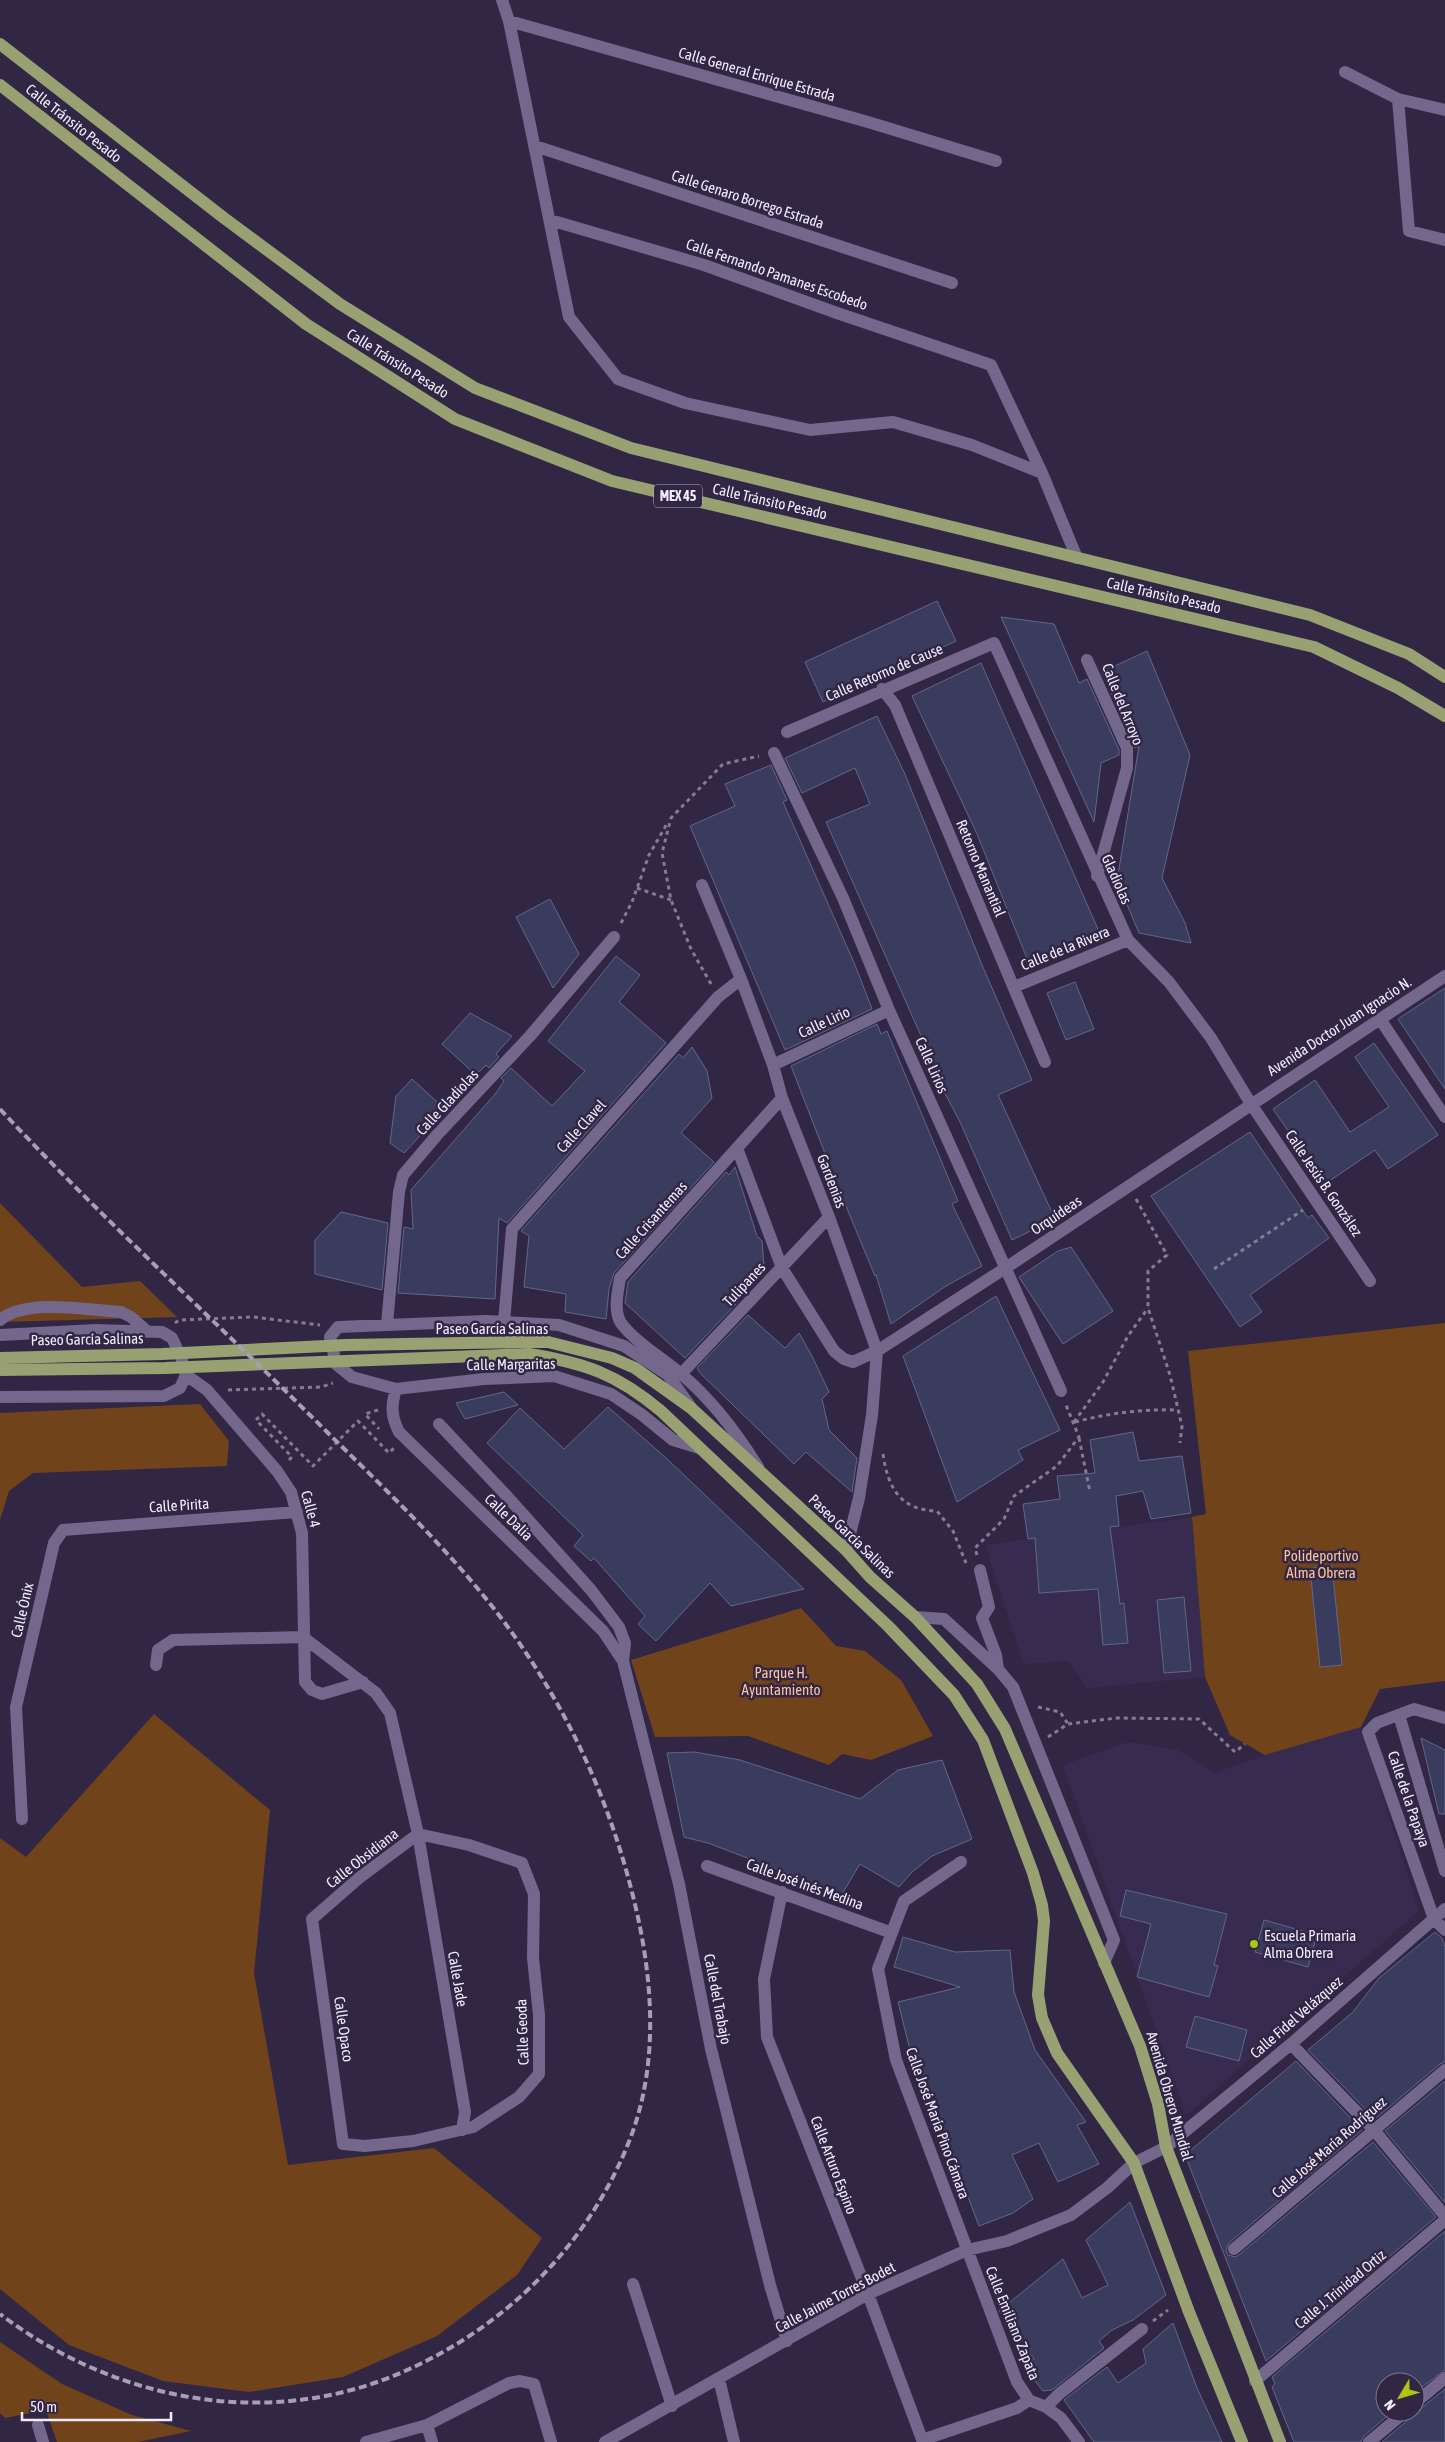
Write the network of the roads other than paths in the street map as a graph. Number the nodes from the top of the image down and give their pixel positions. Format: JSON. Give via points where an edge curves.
{"nodes":[{"id":1,"x":502,"y":0,"type":"edge"},
{"id":2,"x":509,"y":21,"type":"junction"},
{"id":3,"x":0,"y":44,"type":"edge"},
{"id":4,"x":1345,"y":72,"type":"dead end"},
{"id":5,"x":0,"y":85,"type":"edge"},
{"id":6,"x":1398,"y":99,"type":"junction"},
{"id":7,"x":1445,"y":110,"type":"edge"},
{"id":8,"x":535,"y":146,"type":"junction"},
{"id":9,"x":996,"y":161,"type":"dead end"},
{"id":10,"x":550,"y":220,"type":"junction"},
{"id":11,"x":1445,"y":240,"type":"edge"},
{"id":12,"x":952,"y":283,"type":"dead end"},
{"id":13,"x":1042,"y":472,"type":"junction"},
{"id":14,"x":1078,"y":558,"type":"junction"},
{"id":15,"x":994,"y":643,"type":"joint"},
{"id":16,"x":1087,"y":660,"type":"dead end"},
{"id":17,"x":1445,"y":677,"type":"edge"},
{"id":18,"x":882,"y":689,"type":"junction"},
{"id":19,"x":1445,"y":716,"type":"edge"},
{"id":20,"x":787,"y":732,"type":"dead end"},
{"id":21,"x":774,"y":753,"type":"road end"},
{"id":22,"x":1098,"y":876,"type":"junction"},
{"id":23,"x":702,"y":885,"type":"dead end"},
{"id":24,"x":614,"y":937,"type":"road end"},
{"id":25,"x":1128,"y":940,"type":"junction"},
{"id":26,"x":1445,"y":976,"type":"edge"},
{"id":27,"x":741,"y":979,"type":"junction"},
{"id":28,"x":1014,"y":987,"type":"junction"},
{"id":29,"x":889,"y":1010,"type":"junction"},
{"id":30,"x":1380,"y":1019,"type":"junction"},
{"id":31,"x":1045,"y":1062,"type":"dead end"},
{"id":32,"x":773,"y":1065,"type":"junction"},
{"id":33,"x":782,"y":1098,"type":"junction"},
{"id":34,"x":1251,"y":1104,"type":"junction"},
{"id":35,"x":1445,"y":1117,"type":"edge"},
{"id":36,"x":737,"y":1148,"type":"junction"},
{"id":37,"x":829,"y":1217,"type":"junction"},
{"id":38,"x":782,"y":1268,"type":"junction"},
{"id":39,"x":1004,"y":1269,"type":"junction"},
{"id":40,"x":1370,"y":1281,"type":"dead end"},
{"id":41,"x":0,"y":1320,"type":"edge"},
{"id":42,"x":504,"y":1322,"type":"junction"},
{"id":43,"x":388,"y":1324,"type":"junction"},
{"id":44,"x":148,"y":1332,"type":"junction"},
{"id":45,"x":0,"y":1334,"type":"edge"},
{"id":46,"x":878,"y":1351,"type":"junction"},
{"id":47,"x":0,"y":1358,"type":"edge"},
{"id":48,"x":0,"y":1370,"type":"edge"},
{"id":49,"x":681,"y":1374,"type":"junction"},
{"id":50,"x":186,"y":1375,"type":"junction"},
{"id":51,"x":396,"y":1389,"type":"junction"},
{"id":52,"x":1061,"y":1391,"type":"road end"},
{"id":53,"x":0,"y":1397,"type":"edge"},
{"id":54,"x":691,"y":1408,"type":"junction"},
{"id":55,"x":439,"y":1424,"type":"dead end"},
{"id":56,"x":699,"y":1448,"type":"junction"},
{"id":57,"x":760,"y":1471,"type":"junction"},
{"id":58,"x":297,"y":1512,"type":"junction"},
{"id":59,"x":63,"y":1530,"type":"joint"},
{"id":60,"x":846,"y":1550,"type":"junction"},
{"id":61,"x":975,"y":1570,"type":"road end"},
{"id":62,"x":915,"y":1617,"type":"junction"},
{"id":63,"x":303,"y":1637,"type":"junction"},
{"id":64,"x":623,"y":1661,"type":"junction"},
{"id":65,"x":156,"y":1665,"type":"dead end"},
{"id":66,"x":998,"y":1669,"type":"junction"},
{"id":67,"x":363,"y":1682,"type":"junction"},
{"id":68,"x":977,"y":1684,"type":"joint"},
{"id":69,"x":1399,"y":1715,"type":"junction"},
{"id":70,"x":1445,"y":1718,"type":"edge"},
{"id":71,"x":22,"y":1819,"type":"dead end"},
{"id":72,"x":418,"y":1834,"type":"junction"},
{"id":73,"x":962,"y":1862,"type":"dead end"},
{"id":74,"x":522,"y":1863,"type":"joint"},
{"id":75,"x":707,"y":1866,"type":"dead end"},
{"id":76,"x":1445,"y":1871,"type":"edge"},
{"id":77,"x":782,"y":1892,"type":"junction"},
{"id":78,"x":1445,"y":1909,"type":"edge"},
{"id":79,"x":312,"y":1919,"type":"joint"},
{"id":80,"x":1434,"y":1919,"type":"junction"},
{"id":81,"x":1445,"y":1930,"type":"edge"},
{"id":82,"x":892,"y":1933,"type":"junction"},
{"id":83,"x":1104,"y":1963,"type":"junction"},
{"id":84,"x":1291,"y":2044,"type":"junction"},
{"id":85,"x":1445,"y":2070,"type":"edge"},
{"id":86,"x":462,"y":2130,"type":"junction"},
{"id":87,"x":1374,"y":2130,"type":"junction"},
{"id":88,"x":343,"y":2144,"type":"joint"},
{"id":89,"x":1166,"y":2147,"type":"junction"},
{"id":90,"x":1134,"y":2163,"type":"junction"},
{"id":91,"x":1445,"y":2216,"type":"edge"},
{"id":92,"x":1445,"y":2220,"type":"edge"},
{"id":93,"x":1234,"y":2249,"type":"dead end"},
{"id":94,"x":967,"y":2250,"type":"junction"},
{"id":95,"x":633,"y":2284,"type":"dead end"},
{"id":96,"x":868,"y":2294,"type":"junction"},
{"id":97,"x":1142,"y":2329,"type":"dead end"},
{"id":98,"x":787,"y":2341,"type":"junction"},
{"id":99,"x":1445,"y":2378,"type":"edge"},
{"id":100,"x":718,"y":2379,"type":"junction"},
{"id":101,"x":1255,"y":2381,"type":"junction"},
{"id":102,"x":1425,"y":2395,"type":"edge"},
{"id":103,"x":1029,"y":2400,"type":"junction"},
{"id":104,"x":672,"y":2406,"type":"junction"},
{"id":105,"x":1046,"y":2407,"type":"junction"},
{"id":106,"x":1393,"y":2422,"type":"edge"},
{"id":107,"x":38,"y":2425,"type":"dead end"},
{"id":108,"x":427,"y":2425,"type":"junction"},
{"id":109,"x":923,"y":2441,"type":"edge"},
{"id":110,"x":43,"y":2442,"type":"edge"},
{"id":111,"x":366,"y":2442,"type":"edge"},
{"id":112,"x":432,"y":2442,"type":"edge"},
{"id":113,"x":551,"y":2442,"type":"edge"},
{"id":114,"x":605,"y":2442,"type":"edge"},
{"id":115,"x":734,"y":2442,"type":"edge"},
{"id":116,"x":1079,"y":2442,"type":"edge"},
{"id":117,"x":1242,"y":2442,"type":"edge"},
{"id":118,"x":1280,"y":2442,"type":"edge"},
{"id":119,"x":1369,"y":2442,"type":"edge"}],
"edges":[{"from":1,"to":2,"type":"street"},
{"from":2,"to":8,"type":"street"},
{"from":2,"to":9,"type":"street","name":"Calle General Enrique Estrada"},
{"from":3,"to":14,"type":"main road","name":"Calle Tránsito Pesado","number":"MEX 45","via":[[340,304],[474,388],[631,448]]},
{"from":4,"to":6,"type":"street"},
{"from":5,"to":19,"type":"main road","name":"Calle Tránsito Pesado","number":"MEX 45","via":[[306,324],[455,418],[612,481],[1314,647],[1398,688]]},
{"from":6,"to":7,"type":"street"},
{"from":6,"to":11,"type":"street","via":[[1409,231]]},
{"from":8,"to":10,"type":"street"},
{"from":8,"to":12,"type":"street","name":"Calle Genaro Borrego Estrada"},
{"from":10,"to":13,"type":"street","name":"Calle Fernando Pamanes Escobedo","via":[[704,264],[991,365]]},
{"from":10,"to":13,"type":"street","via":[[570,317],[618,379],[685,404],[810,430],[893,422],[972,445]]},
{"from":13,"to":14,"type":"street"},
{"from":14,"to":17,"type":"main road","name":"Calle Tránsito Pesado","number":"MEX 45","via":[[1310,615],[1409,654]]},
{"from":15,"to":18,"type":"street","name":"Calle Retorno de Cause"},
{"from":15,"to":22,"type":"street","name":"Gladiolas"},
{"from":16,"to":22,"type":"street","name":"Calle del Arroyo","via":[[1127,748],[1127,768]]},
{"from":18,"to":20,"type":"street","name":"Calle Retorno de Cause"},
{"from":18,"to":28,"type":"street","name":"Retorno Manantial","via":[[895,705]]},
{"from":21,"to":29,"type":"street","name":"Calle Lirios","via":[[843,898]]},
{"from":22,"to":25,"type":"street","name":"Gladiolas"},
{"from":23,"to":27,"type":"street","name":"Gardenias"},
{"from":24,"to":43,"type":"street","name":"Calle Gladiolas","via":[[530,1036],[403,1176]]},
{"from":25,"to":28,"type":"street","name":"Calle de la Rivera"},
{"from":25,"to":34,"type":"street","name":"Gladiolas","via":[[1169,982],[1211,1038]]},
{"from":26,"to":30,"type":"street","name":"Avenida Doctor Juan Ignacio N."},
{"from":27,"to":32,"type":"street","name":"Gardenias"},
{"from":27,"to":42,"type":"street","name":"Calle Clavel","via":[[718,997],[512,1229]]},
{"from":28,"to":31,"type":"street","name":"Retorno Manantial"},
{"from":29,"to":32,"type":"street","name":"Calle Lirio"},
{"from":29,"to":39,"type":"street","name":"Calle Lirios"},
{"from":30,"to":34,"type":"street","name":"Avenida Doctor Juan Ignacio N."},
{"from":30,"to":35,"type":"street"},
{"from":32,"to":33,"type":"street","name":"Gardenias"},
{"from":33,"to":36,"type":"street","name":"Calle Crisantemas"},
{"from":33,"to":37,"type":"street","name":"Gardenias"},
{"from":34,"to":39,"type":"street","name":"Orquídeas"},
{"from":34,"to":40,"type":"street","name":"Calle Jesús B. González"},
{"from":36,"to":38,"type":"street"},
{"from":36,"to":49,"type":"street","name":"Calle Crisantemas","via":[[620,1278],[616,1303],[620,1322]]},
{"from":37,"to":38,"type":"street","name":"Tulipanes"},
{"from":37,"to":46,"type":"street","name":"Gardenias"},
{"from":38,"to":46,"type":"street","name":"Orquídeas","via":[[834,1352],[853,1362]]},
{"from":38,"to":49,"type":"street","name":"Tulipanes"},
{"from":39,"to":46,"type":"street","name":"Orquídeas"},
{"from":39,"to":52,"type":"street","name":"Calle Lirios"},
{"from":41,"to":44,"type":"street","via":[[18,1310],[48,1307],[120,1312]]},
{"from":42,"to":43,"type":"street"},
{"from":42,"to":54,"type":"street","via":[[559,1325],[624,1346],[668,1376]]},
{"from":43,"to":51,"type":"street","via":[[338,1327],[330,1338],[336,1364],[352,1377]]},
{"from":44,"to":45,"type":"street","via":[[96,1330]]},
{"from":44,"to":50,"type":"street","via":[[162,1332],[172,1338]]},
{"from":46,"to":60,"type":"street","name":"Gardenias","via":[[859,1498]]},
{"from":47,"to":54,"type":"main road","name":"Paseo García Salinas","via":[[346,1345],[528,1342],[570,1346],[612,1358],[635,1368]]},
{"from":48,"to":56,"type":"main road","name":"Paseo García Salinas","via":[[165,1368],[529,1354],[582,1364],[608,1374],[644,1398]]},
{"from":49,"to":57,"type":"street","name":"Calle Crisantemas","via":[[735,1433]]},
{"from":50,"to":53,"type":"street","via":[[180,1388],[164,1396]]},
{"from":50,"to":58,"type":"street","name":"Calle 4","via":[[207,1390],[277,1471],[291,1492]]},
{"from":51,"to":56,"type":"street","name":"Calle Margaritas","via":[[484,1379],[554,1376],[611,1394],[672,1440]]},
{"from":51,"to":64,"type":"street","name":"Calle Dalia","via":[[391,1406],[399,1432],[603,1631]]},
{"from":54,"to":57,"type":"main road","name":"Paseo García Salinas"},
{"from":55,"to":64,"type":"street","via":[[591,1590],[619,1626],[625,1643]]},
{"from":56,"to":90,"type":"main road","name":"Paseo García Salinas","via":[[888,1626],[954,1695],[983,1740],[1042,1905],[1044,1921],[1038,1995],[1042,2018],[1057,2053]]},
{"from":57,"to":60,"type":"main road","name":"Paseo García Salinas"},
{"from":58,"to":59,"type":"street","name":"Calle Pirita"},
{"from":58,"to":63,"type":"street","name":"Calle 4","via":[[302,1533]]},
{"from":59,"to":71,"type":"street","name":"Calle Ónix","via":[[54,1543],[16,1707]]},
{"from":60,"to":62,"type":"main road","name":"Paseo García Salinas","via":[[870,1577]]},
{"from":61,"to":66,"type":"street","via":[[989,1607],[982,1618]]},
{"from":62,"to":66,"type":"street","via":[[944,1619]]},
{"from":62,"to":68,"type":"main road","name":"Paseo García Salinas"},
{"from":63,"to":65,"type":"street","via":[[173,1640],[158,1650]]},
{"from":63,"to":67,"type":"street","name":"Calle Jade"},
{"from":63,"to":67,"type":"street","name":"Calle 4","via":[[305,1682],[312,1690],[322,1694]]},
{"from":64,"to":98,"type":"street","name":"Calle del Trabajo","via":[[679,1884],[711,2049]]},
{"from":66,"to":83,"type":"street","via":[[1013,1687],[1038,1744],[1114,1940]]},
{"from":67,"to":72,"type":"street","name":"Calle Jade","via":[[376,1693],[390,1713]]},
{"from":68,"to":83,"type":"main road","name":"Avenida Obrero Mundial","via":[[1005,1729]]},
{"from":69,"to":70,"type":"street","via":[[1414,1709]]},
{"from":69,"to":76,"type":"street","name":"Calle de la Papaya"},
{"from":69,"to":80,"type":"street","name":"Calle de la Papaya","via":[[1377,1723],[1368,1732]]},
{"from":72,"to":74,"type":"street","name":"Calle Obsidiana","via":[[468,1845]]},
{"from":72,"to":79,"type":"street","name":"Calle Obsidiana"},
{"from":72,"to":86,"type":"street","name":"Calle Jade","via":[[465,2112]]},
{"from":73,"to":82,"type":"street","name":"Calle José María Pino Cámara","via":[[904,1901]]},
{"from":74,"to":86,"type":"street","name":"Calle Geoda","via":[[534,1894],[533,1958],[539,2015],[539,2074],[519,2097],[498,2113]]},
{"from":75,"to":77,"type":"street","name":"Calle José Inés Medina"},
{"from":77,"to":82,"type":"street","name":"Calle José Inés Medina"},
{"from":77,"to":96,"type":"street","name":"Calle Arturo Espino","via":[[764,1979],[767,2037]]},
{"from":78,"to":80,"type":"street","name":"Calle Fidel Velázquez"},
{"from":79,"to":88,"type":"street","name":"Calle Opaco"},
{"from":80,"to":81,"type":"street","name":"Calle de la Papaya"},
{"from":80,"to":84,"type":"street","name":"Calle Fidel Velázquez"},
{"from":82,"to":94,"type":"street","name":"Calle José María Pino Cámara","via":[[878,1969],[896,2060]]},
{"from":83,"to":89,"type":"main road","name":"Avenida Obrero Mundial","via":[[1140,2046],[1158,2104]]},
{"from":84,"to":87,"type":"street"},
{"from":84,"to":89,"type":"street","name":"Calle Fidel Velázquez"},
{"from":85,"to":87,"type":"street","name":"Calle José María Rodríguez"},
{"from":86,"to":88,"type":"street","name":"Calle Geoda","via":[[413,2141],[365,2146]]},
{"from":87,"to":91,"type":"street"},
{"from":87,"to":93,"type":"street","name":"Calle José María Rodríguez"},
{"from":89,"to":90,"type":"street","name":"Calle Fidel Velázquez"},
{"from":89,"to":101,"type":"main road","name":"Avenida Obrero Mundial"},
{"from":90,"to":94,"type":"street","name":"Calle Jaime Torres Bodet","via":[[1071,2215],[1007,2241]]},
{"from":90,"to":117,"type":"main road"},
{"from":92,"to":101,"type":"street","name":"Calle J. Trinidad Ortiz"},
{"from":94,"to":96,"type":"street","name":"Calle Jaime Torres Bodet"},
{"from":94,"to":103,"type":"street","name":"Calle Emiliano Zapata","via":[[1017,2382]]},
{"from":95,"to":104,"type":"street"},
{"from":96,"to":98,"type":"street","name":"Calle Jaime Torres Bodet"},
{"from":96,"to":109,"type":"street","name":"Calle Arturo Espino"},
{"from":97,"to":105,"type":"street"},
{"from":98,"to":100,"type":"street","name":"Calle Jaime Torres Bodet"},
{"from":99,"to":102,"type":"street"},
{"from":100,"to":104,"type":"street","name":"Calle Jaime Torres Bodet"},
{"from":100,"to":115,"type":"street"},
{"from":101,"to":118,"type":"main road","name":"Avenida Obrero Mundial"},
{"from":103,"to":105,"type":"street","name":"Calle Emiliano Zapata"},
{"from":103,"to":109,"type":"street","via":[[1017,2408]]},
{"from":104,"to":114,"type":"street","name":"Calle Jaime Torres Bodet"},
{"from":105,"to":116,"type":"street","name":"Calle Emiliano Zapata","via":[[1061,2418]]},
{"from":106,"to":119,"type":"street"},
{"from":107,"to":110,"type":"street"},
{"from":108,"to":111,"type":"street"},
{"from":108,"to":112,"type":"street"},
{"from":108,"to":113,"type":"street","via":[[509,2383],[520,2381],[534,2384]]}]}
